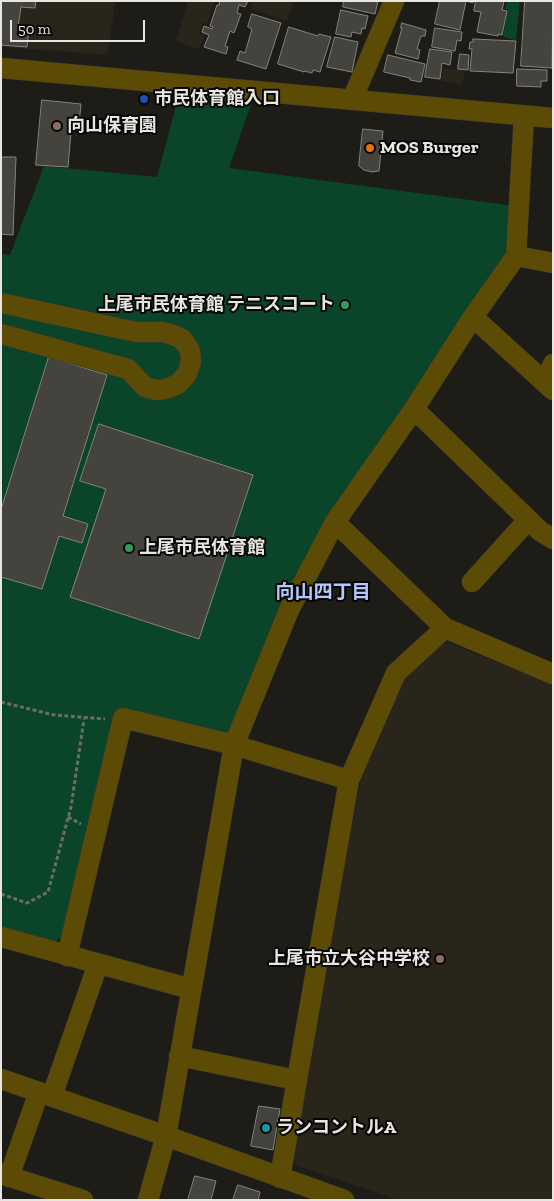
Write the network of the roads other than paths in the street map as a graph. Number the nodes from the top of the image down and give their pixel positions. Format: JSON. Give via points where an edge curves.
{"nodes":[{"id":1,"x":394,"y":1,"type":"edge"},
{"id":2,"x":1,"y":68,"type":"edge"},
{"id":3,"x":352,"y":100,"type":"junction"},
{"id":4,"x":524,"y":116,"type":"junction"},
{"id":5,"x":553,"y":118,"type":"edge"},
{"id":6,"x":516,"y":256,"type":"junction"},
{"id":7,"x":553,"y":263,"type":"edge"},
{"id":8,"x":1,"y":303,"type":"edge"},
{"id":9,"x":473,"y":317,"type":"junction"},
{"id":10,"x":1,"y":334,"type":"edge"},
{"id":11,"x":553,"y":364,"type":"edge"},
{"id":12,"x":549,"y":386,"type":"edge"},
{"id":13,"x":414,"y":409,"type":"junction"},
{"id":14,"x":528,"y":520,"type":"junction"},
{"id":15,"x":335,"y":522,"type":"junction"},
{"id":16,"x":553,"y":539,"type":"edge"},
{"id":17,"x":472,"y":582,"type":"dead end"},
{"id":18,"x":445,"y":628,"type":"junction"},
{"id":19,"x":553,"y":674,"type":"edge"},
{"id":20,"x":234,"y":744,"type":"junction"},
{"id":21,"x":350,"y":780,"type":"junction"},
{"id":22,"x":1,"y":937,"type":"edge"},
{"id":23,"x":67,"y":956,"type":"junction"},
{"id":24,"x":98,"y":964,"type":"junction"},
{"id":25,"x":191,"y":989,"type":"junction"},
{"id":26,"x":179,"y":1056,"type":"junction"},
{"id":27,"x":1,"y":1080,"type":"edge"},
{"id":28,"x":296,"y":1080,"type":"junction"},
{"id":29,"x":46,"y":1094,"type":"junction"},
{"id":30,"x":166,"y":1136,"type":"junction"},
{"id":31,"x":5,"y":1175,"type":"edge"},
{"id":32,"x":280,"y":1178,"type":"junction"},
{"id":33,"x":83,"y":1200,"type":"edge"},
{"id":34,"x":148,"y":1200,"type":"edge"},
{"id":35,"x":344,"y":1200,"type":"edge"}],
"edges":[{"from":1,"to":3,"type":"street"},
{"from":2,"to":3,"type":"street"},
{"from":3,"to":4,"type":"street"},
{"from":4,"to":5,"type":"street"},
{"from":4,"to":6,"type":"street"},
{"from":6,"to":7,"type":"street"},
{"from":6,"to":9,"type":"street"},
{"from":8,"to":10,"type":"street","via":[[136,332],[173,334],[186,344],[191,362],[187,374],[178,384],[166,390],[156,390],[145,387],[128,369]]},
{"from":9,"to":12,"type":"street"},
{"from":9,"to":13,"type":"street"},
{"from":11,"to":12,"type":"street"},
{"from":13,"to":14,"type":"street"},
{"from":13,"to":15,"type":"street"},
{"from":14,"to":16,"type":"street"},
{"from":14,"to":17,"type":"street"},
{"from":15,"to":18,"type":"street"},
{"from":15,"to":20,"type":"street","via":[[290,610]]},
{"from":18,"to":19,"type":"street"},
{"from":18,"to":21,"type":"street","via":[[396,673]]},
{"from":20,"to":21,"type":"street"},
{"from":20,"to":23,"type":"street","via":[[123,718]]},
{"from":20,"to":25,"type":"street"},
{"from":21,"to":28,"type":"street"},
{"from":22,"to":23,"type":"street"},
{"from":23,"to":24,"type":"street"},
{"from":24,"to":25,"type":"street"},
{"from":24,"to":29,"type":"street"},
{"from":25,"to":26,"type":"street"},
{"from":26,"to":28,"type":"street"},
{"from":26,"to":30,"type":"street"},
{"from":27,"to":29,"type":"street"},
{"from":28,"to":32,"type":"street"},
{"from":29,"to":30,"type":"street"},
{"from":29,"to":31,"type":"street"},
{"from":30,"to":32,"type":"street"},
{"from":30,"to":34,"type":"street"},
{"from":31,"to":33,"type":"street"},
{"from":32,"to":35,"type":"street"}]}
